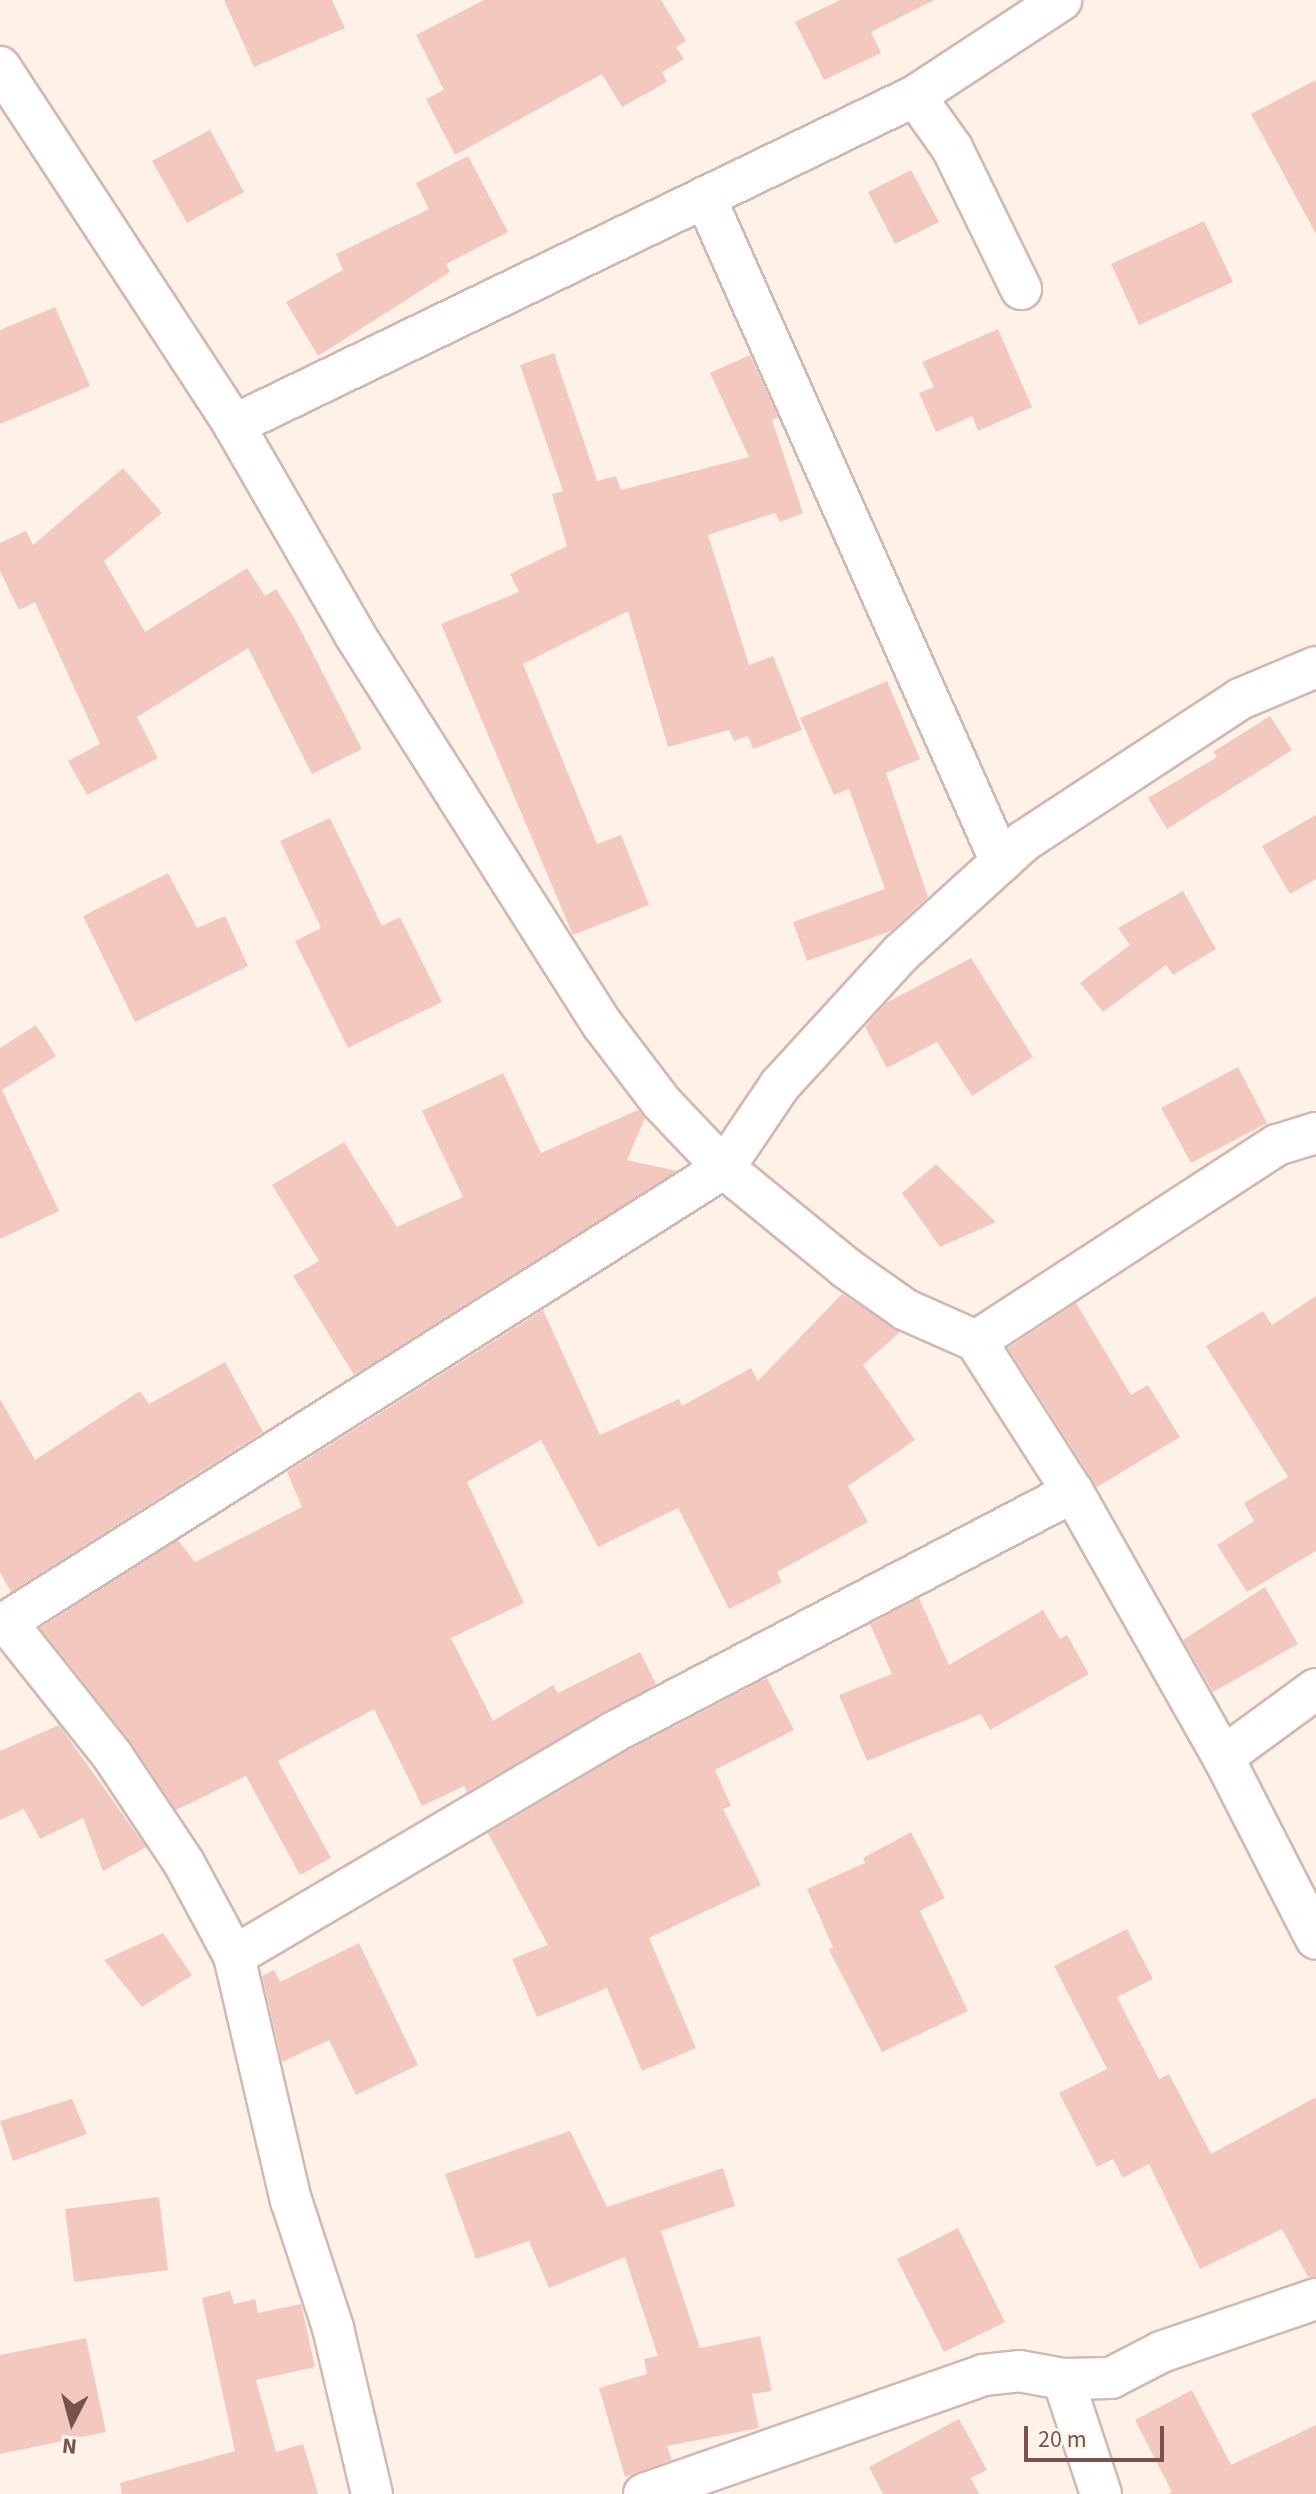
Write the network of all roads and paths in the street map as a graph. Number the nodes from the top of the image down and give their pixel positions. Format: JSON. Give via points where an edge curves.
{"nodes":[{"id":1,"x":1061,"y":0,"type":"edge"},
{"id":2,"x":0,"y":67,"type":"edge"},
{"id":3,"x":915,"y":96,"type":"junction"},
{"id":4,"x":705,"y":197,"type":"junction"},
{"id":5,"x":1021,"y":289,"type":"dead end"},
{"id":6,"x":234,"y":425,"type":"junction"},
{"id":7,"x":1313,"y":675,"type":"edge"},
{"id":8,"x":1001,"y":862,"type":"junction"},
{"id":9,"x":1316,"y":1133,"type":"edge"},
{"id":10,"x":724,"y":1168,"type":"junction"},
{"id":11,"x":976,"y":1341,"type":"junction"},
{"id":12,"x":1073,"y":1492,"type":"junction"},
{"id":13,"x":3,"y":1625,"type":"edge"},
{"id":14,"x":1316,"y":1689,"type":"edge"},
{"id":15,"x":1223,"y":1757,"type":"junction"},
{"id":16,"x":1316,"y":1939,"type":"edge"},
{"id":17,"x":234,"y":1956,"type":"junction"},
{"id":18,"x":1316,"y":2299,"type":"edge"},
{"id":19,"x":1063,"y":2379,"type":"junction"},
{"id":20,"x":372,"y":2494,"type":"edge"},
{"id":21,"x":644,"y":2494,"type":"edge"},
{"id":22,"x":1101,"y":2494,"type":"edge"}],
"edges":[{"from":1,"to":3,"type":"street"},
{"from":2,"to":6,"type":"street"},
{"from":3,"to":4,"type":"street"},
{"from":3,"to":5,"type":"street","via":[[952,148]]},
{"from":4,"to":6,"type":"street"},
{"from":4,"to":8,"type":"street"},
{"from":6,"to":10,"type":"street","via":[[355,635],[602,1024],[662,1103]]},
{"from":7,"to":8,"type":"street","via":[[1240,699],[1024,841]]},
{"from":8,"to":10,"type":"street","via":[[901,953],[780,1085]]},
{"from":9,"to":11,"type":"street","via":[[1277,1145]]},
{"from":10,"to":11,"type":"street","via":[[906,1310]]},
{"from":10,"to":13,"type":"street"},
{"from":11,"to":12,"type":"street"},
{"from":12,"to":15,"type":"street"},
{"from":12,"to":17,"type":"street","via":[[614,1732]]},
{"from":13,"to":17,"type":"street","via":[[112,1755],[184,1863]]},
{"from":14,"to":15,"type":"street"},
{"from":15,"to":16,"type":"street"},
{"from":17,"to":20,"type":"street","via":[[291,2200],[333,2328]]},
{"from":18,"to":19,"type":"street","via":[[1161,2352],[1111,2378]]},
{"from":19,"to":21,"type":"street","via":[[1019,2371],[983,2375]]},
{"from":19,"to":22,"type":"street"}]}
